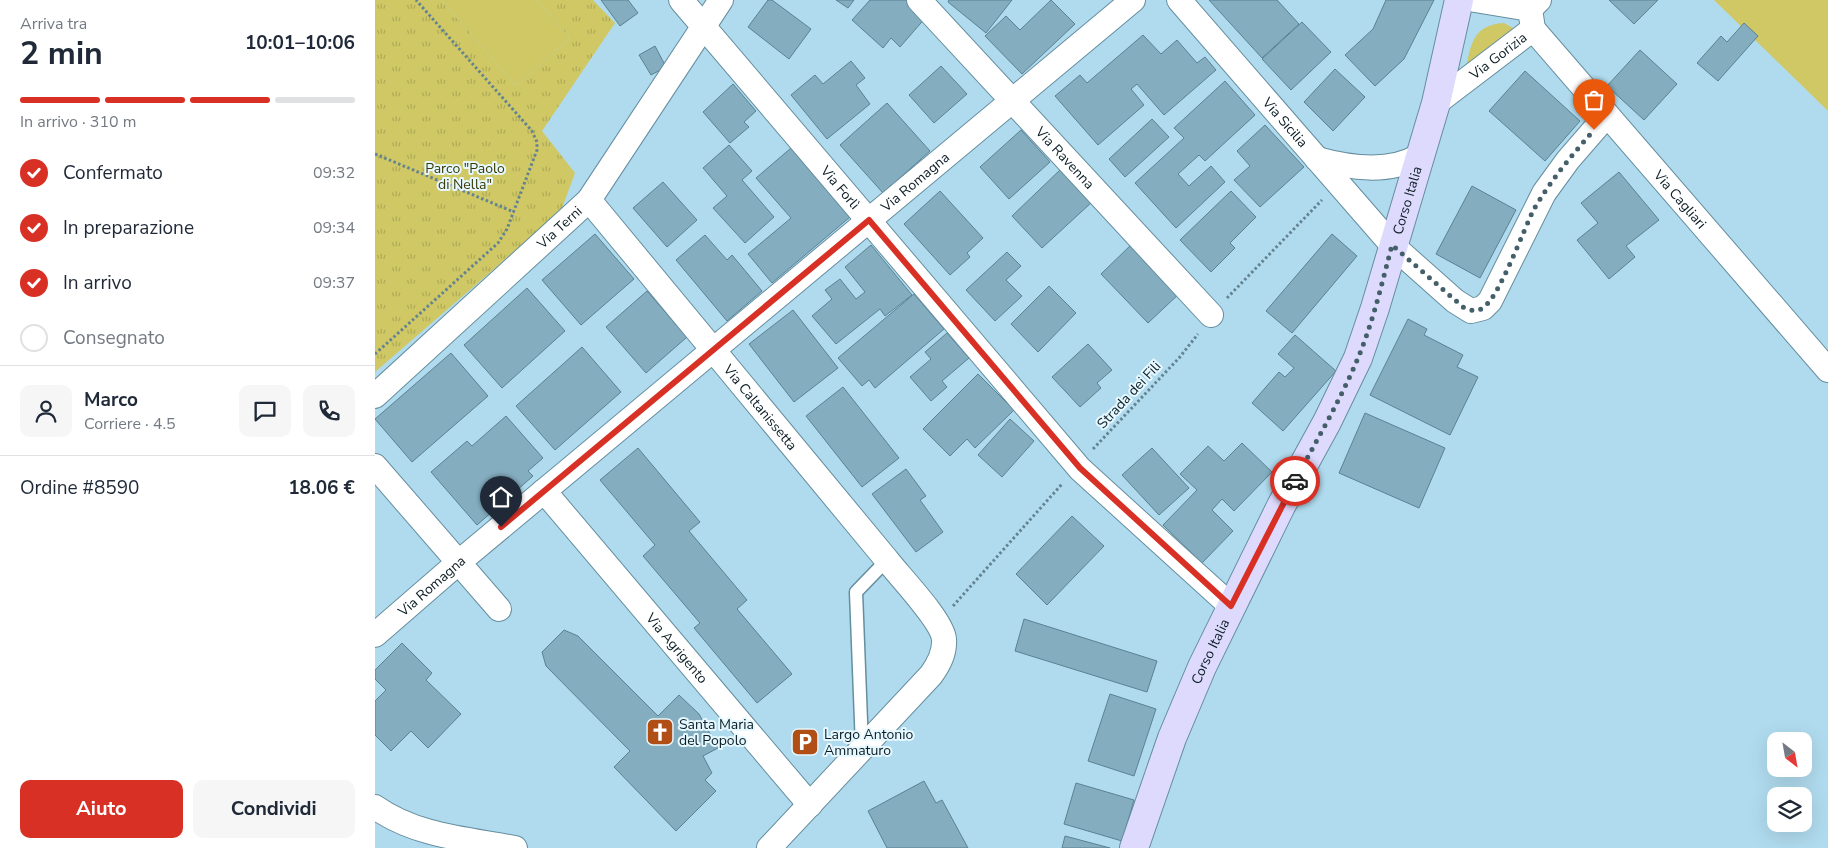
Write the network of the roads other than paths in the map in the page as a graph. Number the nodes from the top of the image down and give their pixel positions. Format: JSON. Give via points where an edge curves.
{"nodes":[{"id":1,"x":681,"y":0,"type":"edge"},
{"id":2,"x":721,"y":0,"type":"edge"},
{"id":3,"x":919,"y":0,"type":"edge"},
{"id":4,"x":1133,"y":0,"type":"edge"},
{"id":5,"x":1179,"y":0,"type":"edge"},
{"id":6,"x":1459,"y":0,"type":"edge"},
{"id":7,"x":1475,"y":0,"type":"edge"},
{"id":8,"x":1534,"y":13,"type":"edge"},
{"id":9,"x":703,"y":25,"type":"junction"},
{"id":10,"x":1013,"y":101,"type":"junction"},
{"id":11,"x":1436,"y":103,"type":"junction"},
{"id":12,"x":1607,"y":115,"type":"junction"},
{"id":13,"x":1419,"y":156,"type":"junction"},
{"id":14,"x":1317,"y":159,"type":"junction"},
{"id":15,"x":589,"y":200,"type":"junction"},
{"id":16,"x":869,"y":220,"type":"junction"},
{"id":17,"x":1392,"y":245,"type":"junction"},
{"id":18,"x":1211,"y":315,"type":"road end"},
{"id":19,"x":715,"y":349,"type":"junction"},
{"id":20,"x":1828,"y":370,"type":"edge"},
{"id":21,"x":375,"y":396,"type":"edge"},
{"id":22,"x":375,"y":466,"type":"edge"},
{"id":23,"x":544,"y":492,"type":"junction"},
{"id":24,"x":887,"y":560,"type":"junction"},
{"id":25,"x":459,"y":562,"type":"junction"},
{"id":26,"x":1231,"y":606,"type":"junction"},
{"id":27,"x":499,"y":609,"type":"dead end"},
{"id":28,"x":375,"y":635,"type":"edge"},
{"id":29,"x":862,"y":749,"type":"junction"},
{"id":30,"x":810,"y":805,"type":"junction"},
{"id":31,"x":375,"y":807,"type":"edge"},
{"id":32,"x":515,"y":848,"type":"edge"},
{"id":33,"x":769,"y":848,"type":"edge"},
{"id":34,"x":1135,"y":848,"type":"edge"}],
"edges":[{"from":1,"to":9,"type":"street","name":"Via Forlì"},
{"from":2,"to":9,"type":"street","name":"Via Terni"},
{"from":3,"to":10,"type":"street","name":"Via Ravenna"},
{"from":4,"to":10,"type":"street","name":"Via Romagna"},
{"from":5,"to":14,"type":"street","name":"Via Sicilia"},
{"from":6,"to":11,"type":"street","name":"Corso Italia"},
{"from":7,"to":8,"type":"street"},
{"from":8,"to":11,"type":"street","name":"Via Gorizia"},
{"from":8,"to":12,"type":"street","name":"Via Cagliari"},
{"from":9,"to":15,"type":"street","name":"Via Terni"},
{"from":9,"to":16,"type":"street","name":"Via Forlì"},
{"from":10,"to":16,"type":"street","name":"Via Romagna"},
{"from":10,"to":18,"type":"street","name":"Via Ravenna"},
{"from":11,"to":13,"type":"street","name":"Corso Italia"},
{"from":12,"to":17,"type":"street","name":"Via Sicilia","via":[[1544,193],[1494,294],[1483,308],[1471,311],[1463,307]]},
{"from":12,"to":20,"type":"street","name":"Via Cagliari"},
{"from":13,"to":14,"type":"street","name":"Corso Italia","via":[[1398,165],[1379,168]]},
{"from":13,"to":17,"type":"street","name":"Corso Italia"},
{"from":14,"to":17,"type":"street","name":"Via Sicilia"},
{"from":15,"to":19,"type":"street","name":"Via Caltanissetta"},
{"from":15,"to":21,"type":"street","name":"Via Terni"},
{"from":16,"to":19,"type":"street","name":"Via Romagna"},
{"from":16,"to":26,"type":"street","name":"Via Forlì","via":[[1078,466]]},
{"from":17,"to":26,"type":"street","name":"Corso Italia","via":[[1368,332],[1351,374]]},
{"from":19,"to":23,"type":"street","name":"Via Romagna"},
{"from":19,"to":24,"type":"street","name":"Via Caltanissetta"},
{"from":22,"to":25,"type":"street"},
{"from":23,"to":25,"type":"street","name":"Via Romagna"},
{"from":23,"to":30,"type":"street","name":"Via Agrigento"},
{"from":24,"to":29,"type":"lane","via":[[856,592]]},
{"from":24,"to":29,"type":"street","name":"Via Caltanissetta","via":[[935,619],[944,640],[943,651],[937,667]]},
{"from":25,"to":27,"type":"street"},
{"from":25,"to":28,"type":"street","name":"Via Romagna"},
{"from":26,"to":34,"type":"street","name":"Corso Italia","via":[[1172,738]]},
{"from":29,"to":30,"type":"street"},
{"from":30,"to":33,"type":"street"},
{"from":31,"to":32,"type":"street","via":[[394,820],[424,831]]}]}
